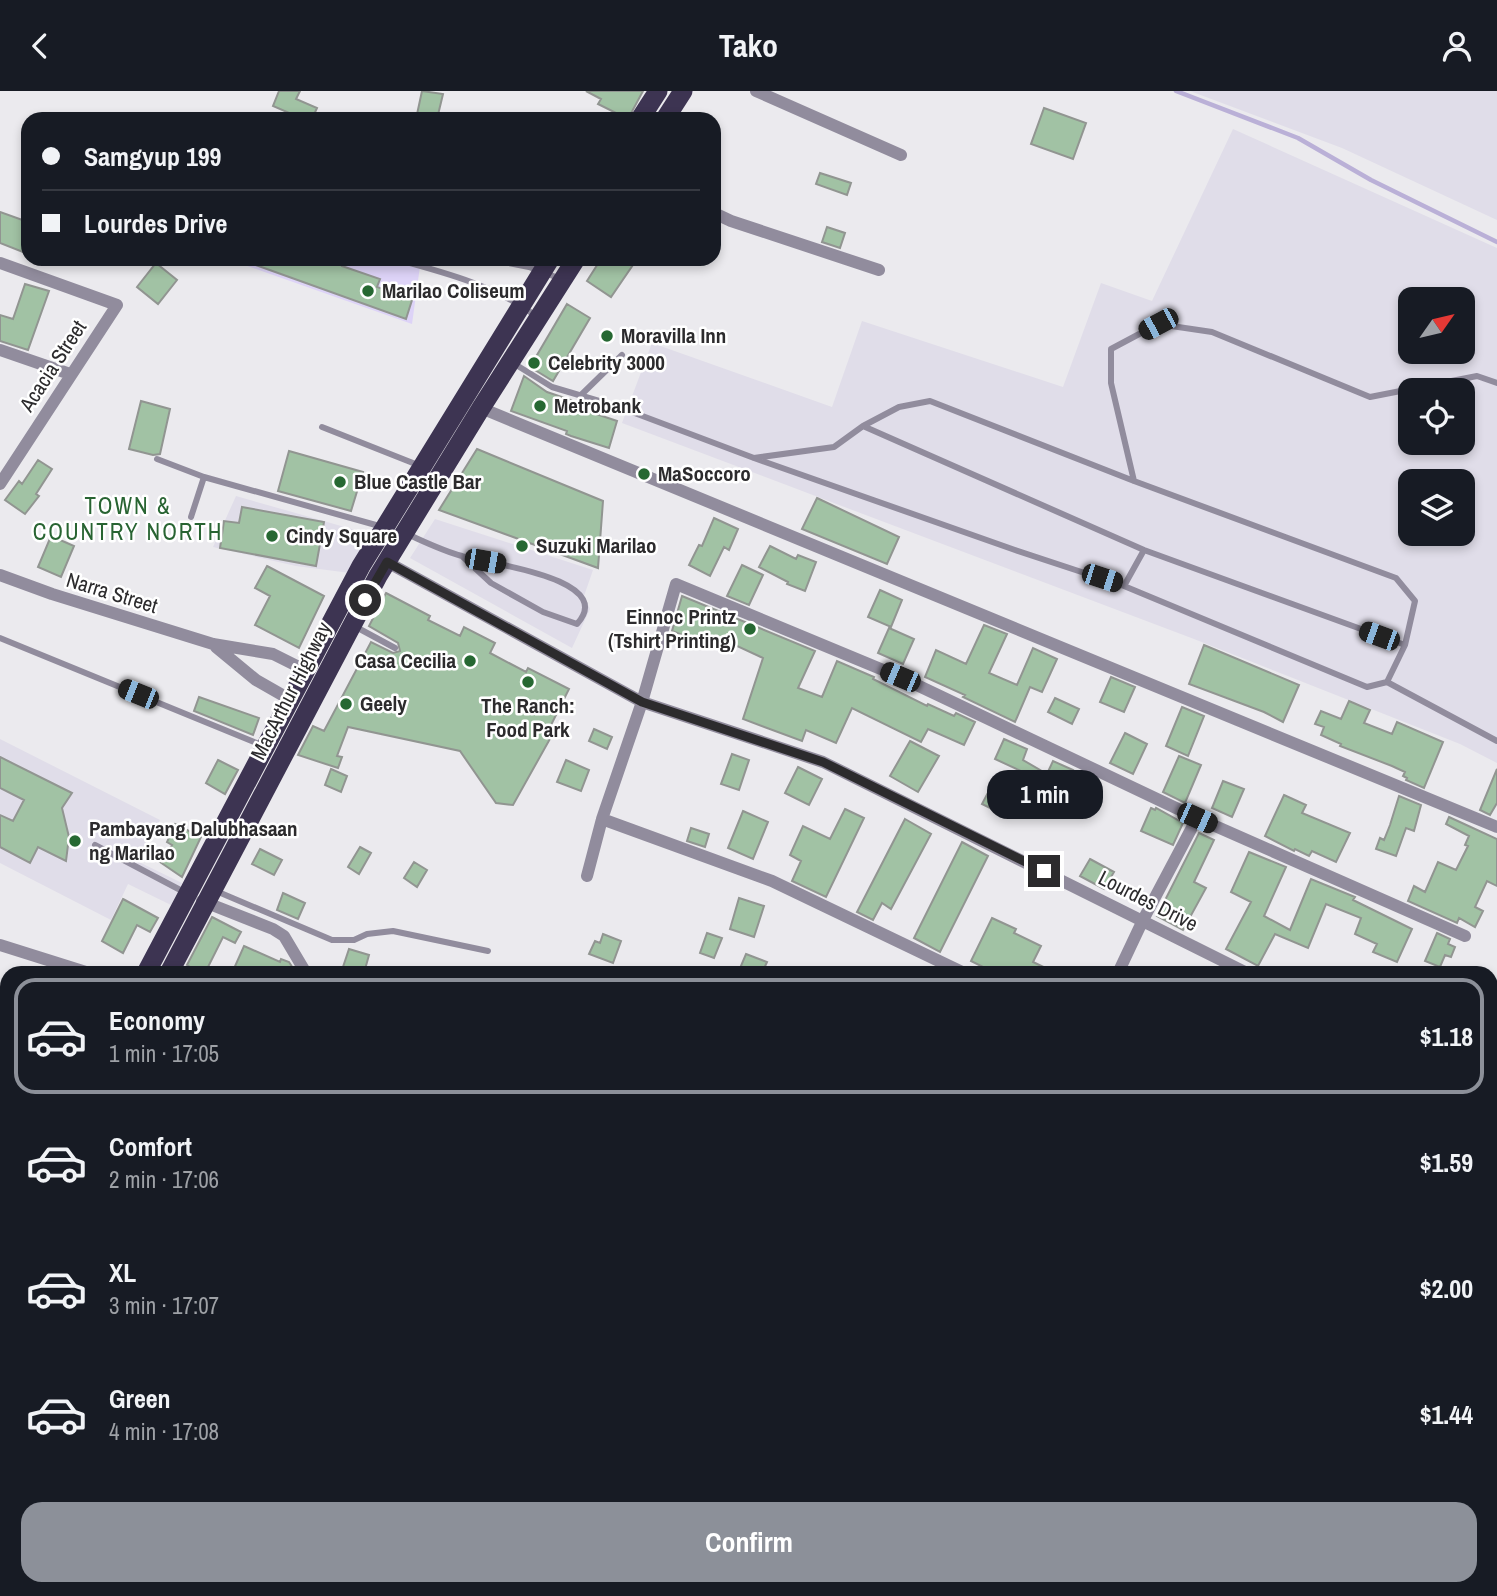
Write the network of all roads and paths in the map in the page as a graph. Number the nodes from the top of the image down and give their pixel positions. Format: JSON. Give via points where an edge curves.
{"nodes":[{"id":1,"x":658,"y":91,"type":"edge"},
{"id":2,"x":683,"y":91,"type":"edge"},
{"id":3,"x":756,"y":91,"type":"edge"},
{"id":4,"x":644,"y":112,"type":"edge"},
{"id":5,"x":670,"y":112,"type":"edge"},
{"id":6,"x":901,"y":155,"type":"dead end"},
{"id":7,"x":721,"y":216,"type":"edge"},
{"id":8,"x":0,"y":263,"type":"edge"},
{"id":9,"x":422,"y":266,"type":"edge"},
{"id":10,"x":545,"y":266,"type":"edge"},
{"id":11,"x":547,"y":266,"type":"edge"},
{"id":12,"x":572,"y":266,"type":"edge"},
{"id":13,"x":879,"y":270,"type":"dead end"},
{"id":14,"x":563,"y":280,"type":"junction"},
{"id":15,"x":521,"y":305,"type":"junction"},
{"id":16,"x":538,"y":318,"type":"junction"},
{"id":17,"x":0,"y":350,"type":"edge"},
{"id":18,"x":493,"y":351,"type":"junction"},
{"id":19,"x":622,"y":355,"type":"dead end"},
{"id":20,"x":510,"y":362,"type":"junction"},
{"id":21,"x":70,"y":374,"type":"junction"},
{"id":22,"x":1497,"y":383,"type":"edge"},
{"id":23,"x":581,"y":395,"type":"junction"},
{"id":24,"x":481,"y":408,"type":"junction"},
{"id":25,"x":863,"y":426,"type":"junction"},
{"id":26,"x":322,"y":427,"type":"dead end"},
{"id":27,"x":754,"y":458,"type":"junction"},
{"id":28,"x":157,"y":459,"type":"dead end"},
{"id":29,"x":422,"y":467,"type":"junction"},
{"id":30,"x":204,"y":477,"type":"junction"},
{"id":31,"x":1134,"y":481,"type":"junction"},
{"id":32,"x":0,"y":484,"type":"edge"},
{"id":33,"x":191,"y":517,"type":"dead end"},
{"id":34,"x":384,"y":527,"type":"junction"},
{"id":35,"x":404,"y":533,"type":"junction"},
{"id":36,"x":1144,"y":550,"type":"junction"},
{"id":37,"x":463,"y":557,"type":"junction"},
{"id":38,"x":387,"y":562,"type":"junction"},
{"id":39,"x":0,"y":575,"type":"edge"},
{"id":40,"x":1124,"y":586,"type":"junction"},
{"id":41,"x":351,"y":624,"type":"junction"},
{"id":42,"x":0,"y":638,"type":"edge"},
{"id":43,"x":213,"y":644,"type":"junction"},
{"id":44,"x":1405,"y":645,"type":"junction"},
{"id":45,"x":395,"y":648,"type":"dead end"},
{"id":46,"x":305,"y":670,"type":"junction"},
{"id":47,"x":1387,"y":682,"type":"junction"},
{"id":48,"x":290,"y":700,"type":"junction"},
{"id":49,"x":642,"y":702,"type":"junction"},
{"id":50,"x":1497,"y":741,"type":"edge"},
{"id":51,"x":265,"y":747,"type":"junction"},
{"id":52,"x":1197,"y":818,"type":"junction"},
{"id":53,"x":603,"y":819,"type":"junction"},
{"id":54,"x":1497,"y":827,"type":"edge"},
{"id":55,"x":95,"y":845,"type":"dead end"},
{"id":56,"x":587,"y":876,"type":"dead end"},
{"id":57,"x":203,"y":895,"type":"junction"},
{"id":58,"x":1143,"y":920,"type":"junction"},
{"id":59,"x":1465,"y":936,"type":"dead end"},
{"id":60,"x":0,"y":945,"type":"edge"},
{"id":61,"x":488,"y":951,"type":"dead end"},
{"id":62,"x":67,"y":966,"type":"edge"},
{"id":63,"x":151,"y":966,"type":"edge"},
{"id":64,"x":172,"y":966,"type":"edge"},
{"id":65,"x":302,"y":966,"type":"edge"},
{"id":66,"x":949,"y":966,"type":"edge"},
{"id":67,"x":1121,"y":966,"type":"edge"},
{"id":68,"x":1232,"y":966,"type":"edge"}],
"edges":[{"from":1,"to":4,"type":"highway"},
{"from":2,"to":5,"type":"highway"},
{"from":3,"to":6,"type":"street"},
{"from":7,"to":13,"type":"street"},
{"from":8,"to":21,"type":"street","name":"Acacia Street","via":[[117,305]]},
{"from":9,"to":15,"type":"lane"},
{"from":10,"to":15,"type":"highway","name":"MacArthur Highway"},
{"from":11,"to":14,"type":"lane"},
{"from":12,"to":14,"type":"highway","name":"MacArthur Highway"},
{"from":14,"to":16,"type":"highway","name":"MacArthur Highway"},
{"from":15,"to":16,"type":"lane"},
{"from":15,"to":18,"type":"highway","name":"MacArthur Highway"},
{"from":16,"to":20,"type":"highway","name":"MacArthur Highway"},
{"from":17,"to":21,"type":"street"},
{"from":18,"to":20,"type":"lane"},
{"from":18,"to":29,"type":"highway","name":"MacArthur Highway"},
{"from":19,"to":23,"type":"lane"},
{"from":20,"to":23,"type":"lane","via":[[552,387]]},
{"from":20,"to":24,"type":"highway","name":"MacArthur Highway"},
{"from":21,"to":32,"type":"street","name":"Acacia Street"},
{"from":22,"to":31,"type":"lane","via":[[1477,376],[1370,397],[1212,332],[1158,324],[1111,349],[1111,383]]},
{"from":23,"to":27,"type":"lane"},
{"from":24,"to":35,"type":"highway","name":"MacArthur Highway"},
{"from":24,"to":54,"type":"street"},
{"from":25,"to":27,"type":"lane","via":[[834,447]]},
{"from":25,"to":31,"type":"lane","via":[[899,407],[930,401]]},
{"from":25,"to":36,"type":"lane"},
{"from":26,"to":29,"type":"lane"},
{"from":27,"to":40,"type":"lane"},
{"from":28,"to":30,"type":"lane"},
{"from":29,"to":34,"type":"highway","name":"MacArthur Highway"},
{"from":30,"to":33,"type":"lane"},
{"from":30,"to":34,"type":"lane"},
{"from":31,"to":44,"type":"lane","via":[[1396,579],[1415,601]]},
{"from":34,"to":35,"type":"lane"},
{"from":34,"to":46,"type":"highway","name":"MacArthur Highway"},
{"from":35,"to":37,"type":"lane"},
{"from":35,"to":38,"type":"highway","name":"MacArthur Highway"},
{"from":36,"to":40,"type":"lane"},
{"from":36,"to":44,"type":"lane"},
{"from":37,"to":37,"type":"lane","via":[[568,584],[585,606],[583,617],[577,624],[543,612],[491,583]]},
{"from":38,"to":41,"type":"highway","name":"MacArthur Highway"},
{"from":38,"to":49,"type":"street","name":"Lourdes Drive"},
{"from":39,"to":43,"type":"street","name":"Narra Street"},
{"from":40,"to":47,"type":"lane","via":[[1367,687]]},
{"from":41,"to":45,"type":"lane"},
{"from":41,"to":57,"type":"highway","name":"MacArthur Highway"},
{"from":42,"to":51,"type":"lane"},
{"from":43,"to":46,"type":"street","name":"Narra Street","via":[[273,654]]},
{"from":43,"to":48,"type":"street","name":"Narra Street","via":[[256,680]]},
{"from":44,"to":47,"type":"lane"},
{"from":46,"to":48,"type":"highway","name":"MacArthur Highway"},
{"from":47,"to":50,"type":"lane"},
{"from":48,"to":51,"type":"highway","name":"MacArthur Highway"},
{"from":49,"to":52,"type":"street","via":[[676,585],[900,677]]},
{"from":49,"to":53,"type":"street"},
{"from":49,"to":58,"type":"street","name":"Lourdes Drive","via":[[823,762]]},
{"from":51,"to":57,"type":"highway","name":"MacArthur Highway"},
{"from":52,"to":58,"type":"street"},
{"from":52,"to":59,"type":"street"},
{"from":53,"to":56,"type":"street"},
{"from":53,"to":66,"type":"street","via":[[772,881]]},
{"from":55,"to":57,"type":"lane"},
{"from":57,"to":61,"type":"lane","via":[[332,940],[393,932]]},
{"from":57,"to":63,"type":"highway","name":"MacArthur Highway"},
{"from":57,"to":64,"type":"highway","name":"MacArthur Highway"},
{"from":57,"to":65,"type":"street","via":[[284,936]]},
{"from":58,"to":67,"type":"street"},
{"from":58,"to":68,"type":"street","name":"Lourdes Drive"},
{"from":60,"to":62,"type":"street"}]}
